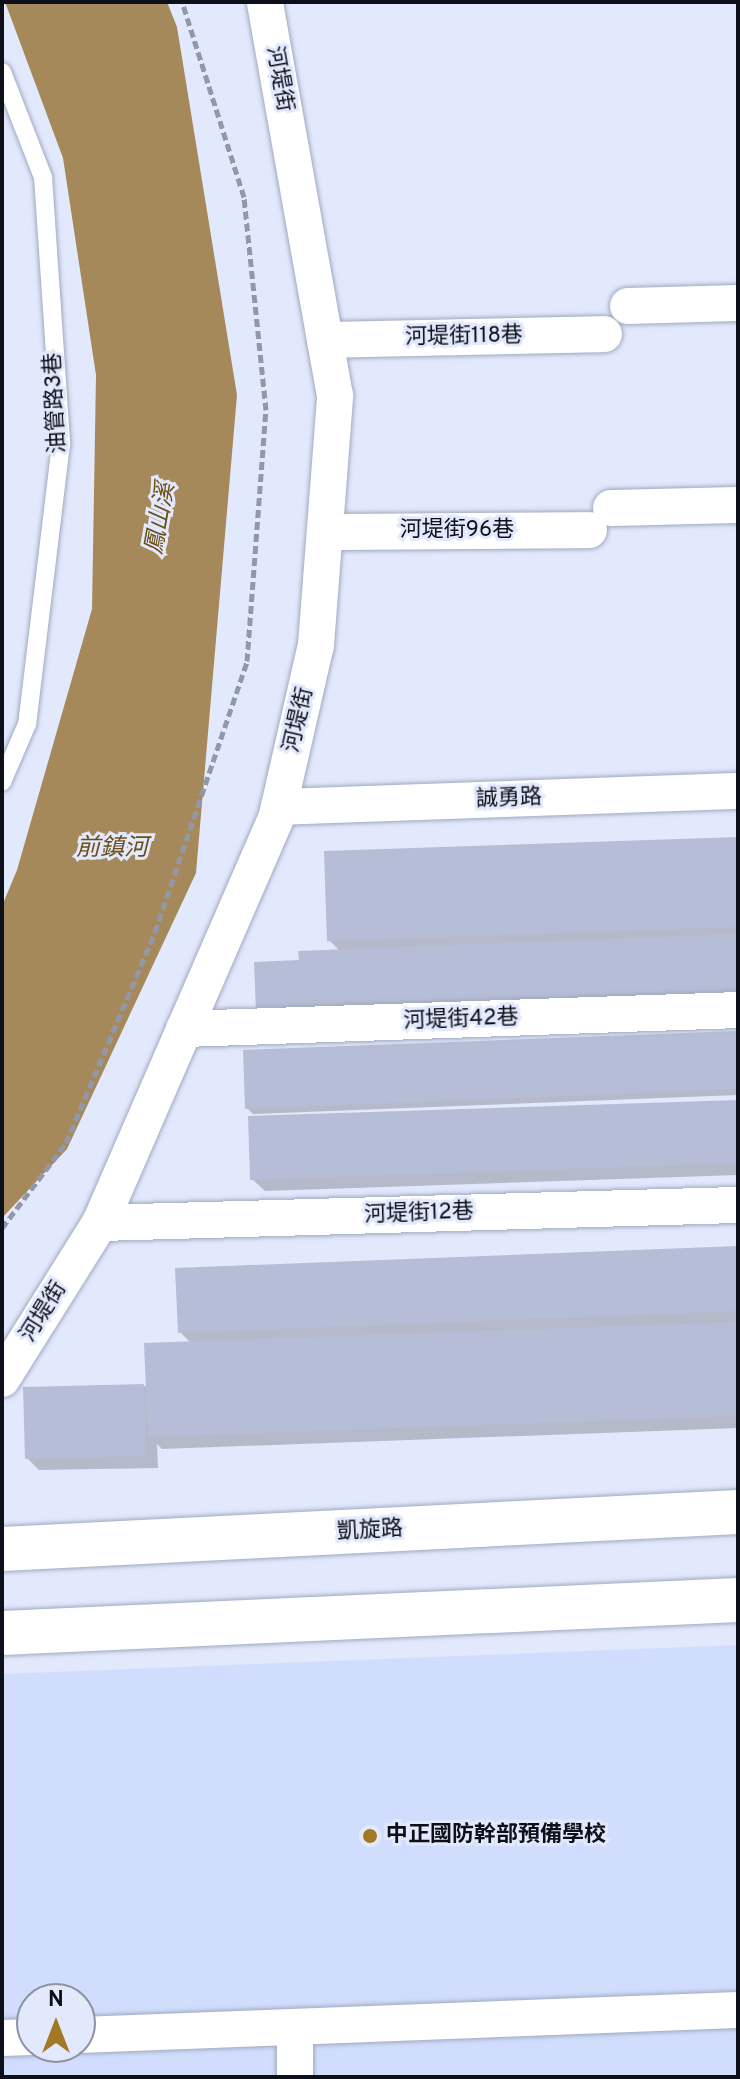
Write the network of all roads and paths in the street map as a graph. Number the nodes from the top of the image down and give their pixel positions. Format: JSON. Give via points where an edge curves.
{"nodes":[{"id":1,"x":182,"y":2,"type":"edge"},
{"id":2,"x":265,"y":2,"type":"edge"},
{"id":3,"x":2,"y":72,"type":"edge"},
{"id":4,"x":738,"y":303,"type":"edge"},
{"id":5,"x":628,"y":306,"type":"dead end"},
{"id":6,"x":604,"y":334,"type":"dead end"},
{"id":7,"x":325,"y":340,"type":"junction"},
{"id":8,"x":738,"y":505,"type":"edge"},
{"id":9,"x":325,"y":532,"type":"junction"},
{"id":10,"x":2,"y":782,"type":"edge"},
{"id":11,"x":738,"y":791,"type":"edge"},
{"id":12,"x":279,"y":807,"type":"junction"},
{"id":13,"x":738,"y":1010,"type":"edge"},
{"id":14,"x":184,"y":1029,"type":"junction"},
{"id":15,"x":738,"y":1205,"type":"edge"},
{"id":16,"x":100,"y":1223,"type":"junction"},
{"id":17,"x":2,"y":1228,"type":"edge"},
{"id":18,"x":2,"y":1379,"type":"edge"},
{"id":19,"x":738,"y":1512,"type":"edge"},
{"id":20,"x":2,"y":1549,"type":"edge"},
{"id":21,"x":738,"y":1600,"type":"edge"},
{"id":22,"x":2,"y":1633,"type":"edge"},
{"id":23,"x":738,"y":2010,"type":"edge"},
{"id":24,"x":295,"y":2027,"type":"junction"},
{"id":25,"x":96,"y":2034,"type":"edge"},
{"id":26,"x":295,"y":2077,"type":"edge"}],
"edges":[{"from":1,"to":17,"type":"path","via":[[244,197],[266,410],[247,661],[155,932],[66,1143]]},
{"from":2,"to":7,"type":"street","name":"河堤街"},
{"from":3,"to":10,"type":"lane","name":"油管路3巷","via":[[43,177],[61,444],[27,724]]},
{"from":4,"to":5,"type":"street"},
{"from":6,"to":7,"type":"street","name":"河堤街118巷"},
{"from":7,"to":9,"type":"street","name":"河堤街","via":[[335,396]]},
{"from":8,"to":9,"type":"street","name":"河堤街96巷","via":[[600,519]]},
{"from":9,"to":12,"type":"street","name":"河堤街","via":[[316,645]]},
{"from":11,"to":12,"type":"street","name":"誠勇路"},
{"from":12,"to":14,"type":"street","name":"河堤街"},
{"from":13,"to":14,"type":"street","name":"河堤街42巷"},
{"from":14,"to":16,"type":"street","name":"河堤街"},
{"from":15,"to":16,"type":"street","name":"河堤街12巷"},
{"from":16,"to":18,"type":"street","name":"河堤街"},
{"from":19,"to":20,"type":"street","name":"凱旋路"},
{"from":21,"to":22,"type":"street"},
{"from":23,"to":24,"type":"street"},
{"from":24,"to":25,"type":"street"},
{"from":24,"to":26,"type":"street"}]}
